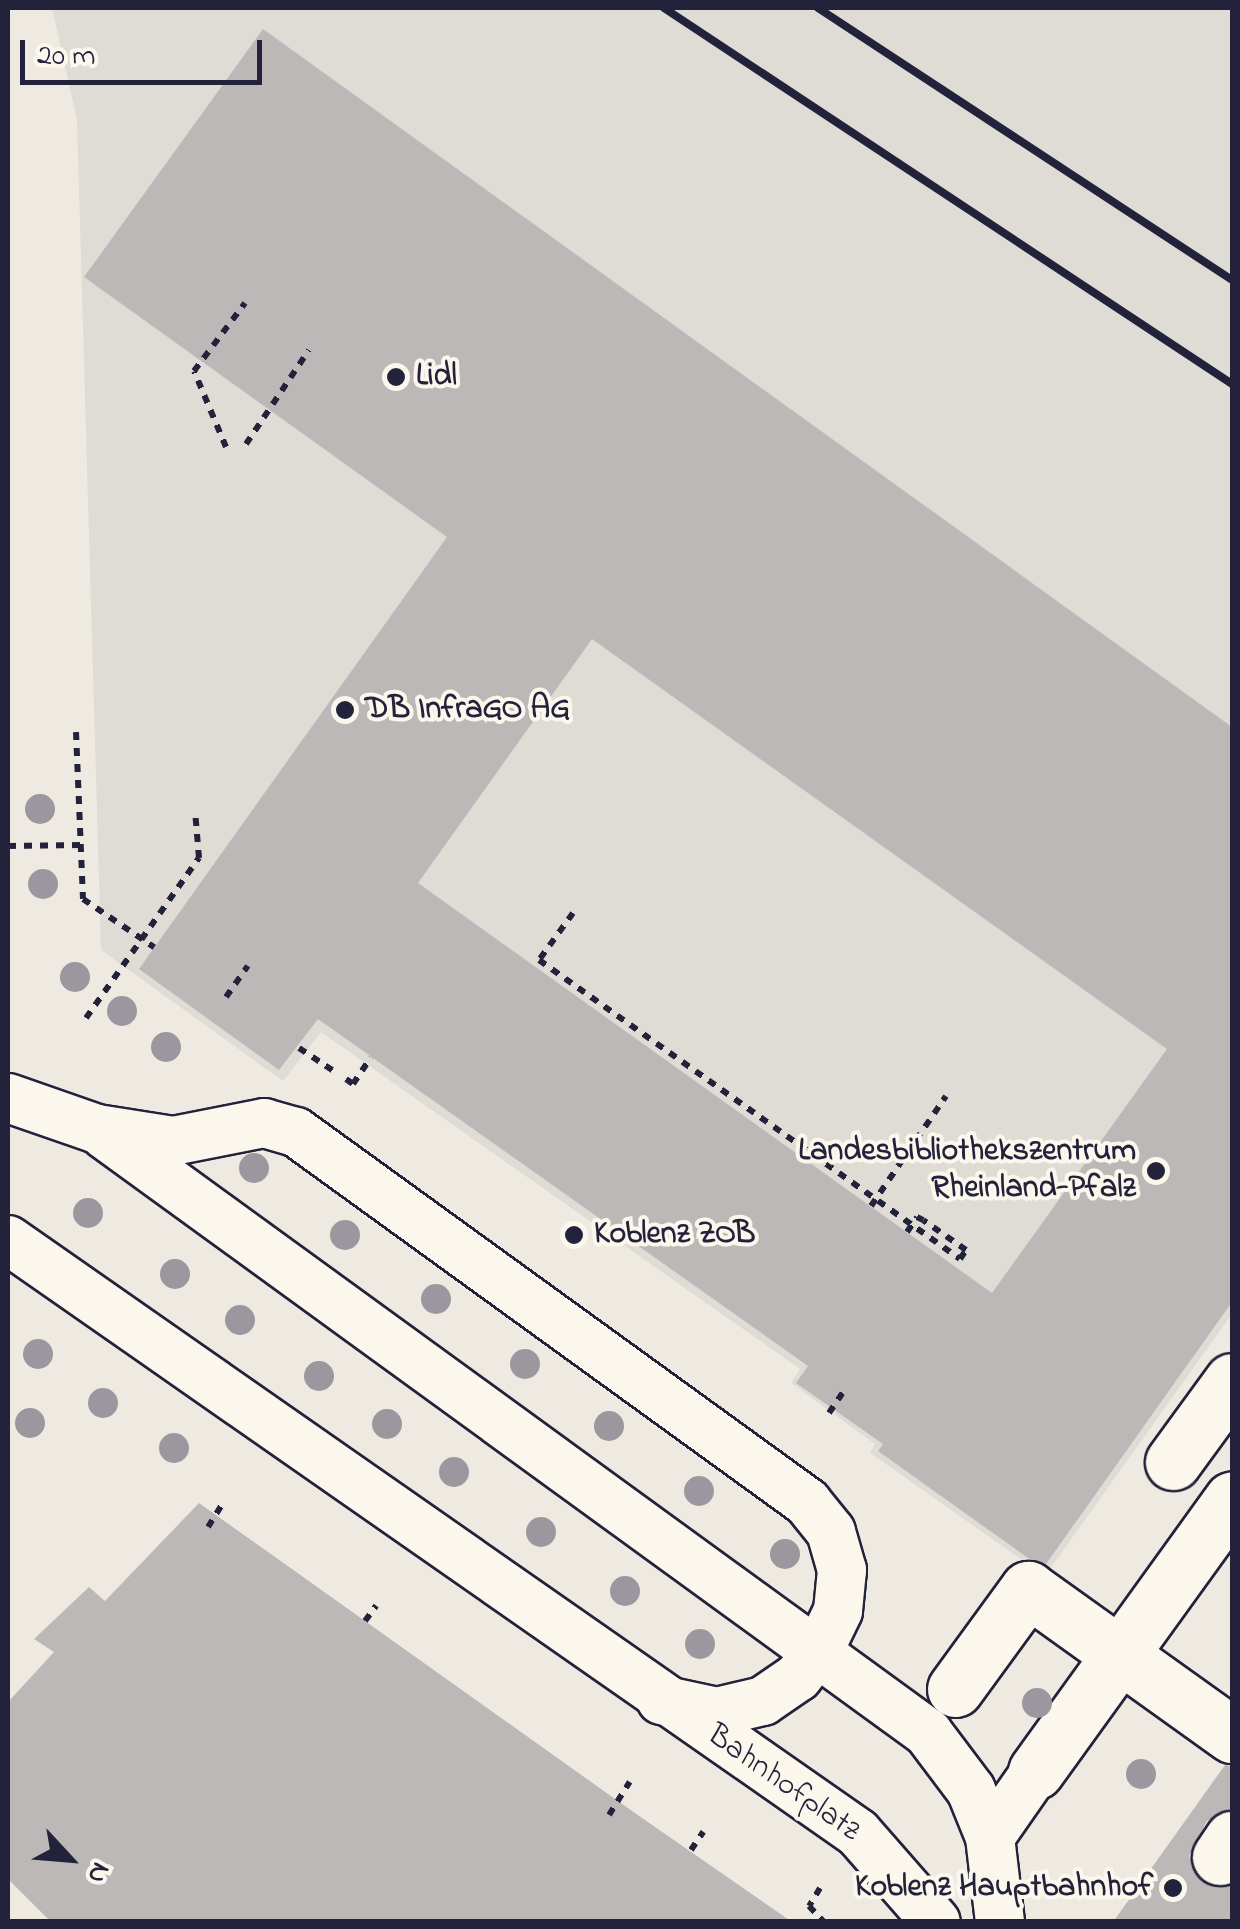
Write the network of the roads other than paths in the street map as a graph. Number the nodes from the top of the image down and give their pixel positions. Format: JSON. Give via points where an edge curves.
{"nodes":[{"id":1,"x":8,"y":1098,"type":"edge"},
{"id":2,"x":97,"y":1129,"type":"junction"},
{"id":3,"x":8,"y":1240,"type":"edge"},
{"id":4,"x":1232,"y":1381,"type":"edge"},
{"id":5,"x":1197,"y":1479,"type":"edge"},
{"id":6,"x":820,"y":1648,"type":"junction"},
{"id":7,"x":1120,"y":1654,"type":"junction"},
{"id":8,"x":955,"y":1689,"type":"dead end"},
{"id":9,"x":661,"y":1700,"type":"junction"},
{"id":10,"x":1232,"y":1735,"type":"edge"},
{"id":11,"x":1036,"y":1771,"type":"joint"},
{"id":12,"x":990,"y":1837,"type":"junction"},
{"id":13,"x":936,"y":1922,"type":"edge"},
{"id":14,"x":1000,"y":1922,"type":"edge"}],
"edges":[{"from":1,"to":2,"type":"lane"},
{"from":2,"to":6,"type":"lane"},
{"from":2,"to":6,"type":"lane","via":[[172,1140],[264,1123],[311,1143],[807,1502],[831,1532],[842,1570],[838,1611]]},
{"from":3,"to":9,"type":"lane","name":"Bahnhofplatz"},
{"from":4,"to":5,"type":"street"},
{"from":5,"to":7,"type":"street"},
{"from":6,"to":9,"type":"lane","via":[[798,1677],[762,1701],[717,1712]]},
{"from":6,"to":12,"type":"lane","via":[[928,1732],[971,1790]]},
{"from":7,"to":8,"type":"street","via":[[1028,1590]]},
{"from":7,"to":10,"type":"street"},
{"from":7,"to":11,"type":"street"},
{"from":9,"to":13,"type":"lane","name":"Bahnhofplatz","via":[[858,1832]]},
{"from":11,"to":12,"type":"lane"},
{"from":12,"to":14,"type":"lane"}]}
